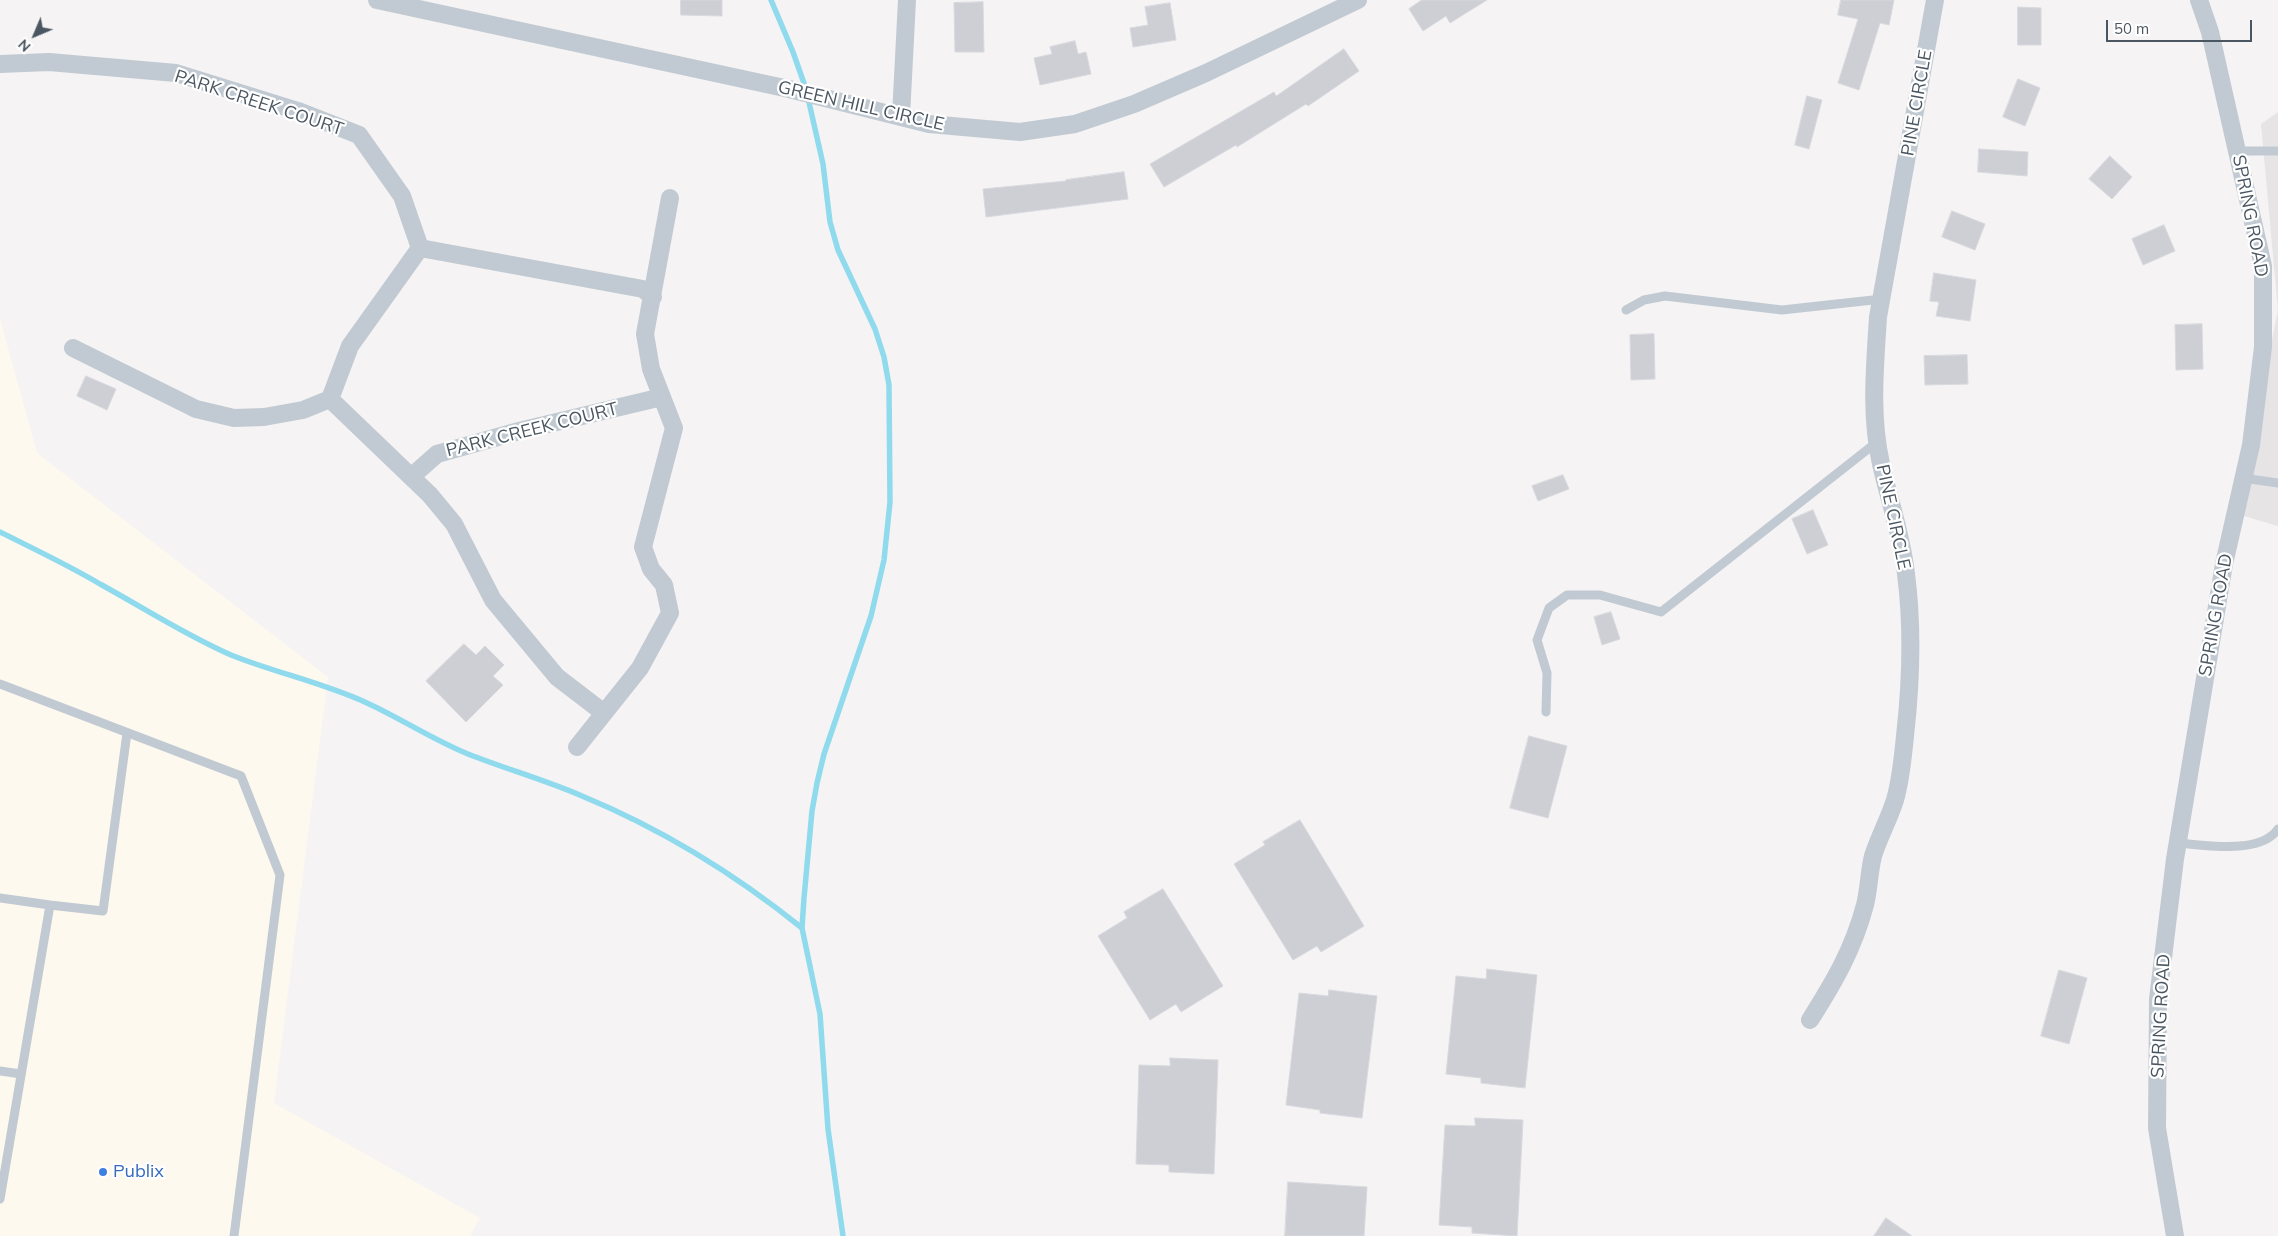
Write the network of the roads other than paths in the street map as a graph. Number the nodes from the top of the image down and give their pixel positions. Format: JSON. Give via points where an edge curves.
{"nodes":[{"id":1,"x":377,"y":0,"type":"edge"},
{"id":2,"x":907,"y":0,"type":"edge"},
{"id":3,"x":1358,"y":0,"type":"edge"},
{"id":4,"x":1935,"y":0,"type":"edge"},
{"id":5,"x":2199,"y":0,"type":"edge"},
{"id":6,"x":0,"y":64,"type":"edge"},
{"id":7,"x":902,"y":116,"type":"junction"},
{"id":8,"x":2237,"y":151,"type":"junction"},
{"id":9,"x":2278,"y":151,"type":"edge"},
{"id":10,"x":670,"y":198,"type":"dead end"},
{"id":11,"x":420,"y":248,"type":"junction"},
{"id":12,"x":653,"y":298,"type":"junction"},
{"id":13,"x":1882,"y":299,"type":"junction"},
{"id":14,"x":1626,"y":310,"type":"dead end"},
{"id":15,"x":73,"y":348,"type":"dead end"},
{"id":16,"x":662,"y":398,"type":"junction"},
{"id":17,"x":330,"y":399,"type":"junction"},
{"id":18,"x":1878,"y":442,"type":"junction"},
{"id":19,"x":411,"y":477,"type":"junction"},
{"id":20,"x":2244,"y":478,"type":"junction"},
{"id":21,"x":2278,"y":483,"type":"edge"},
{"id":22,"x":0,"y":684,"type":"edge"},
{"id":23,"x":1546,"y":712,"type":"dead end"},
{"id":24,"x":604,"y":713,"type":"junction"},
{"id":25,"x":127,"y":733,"type":"junction"},
{"id":26,"x":578,"y":747,"type":"dead end"},
{"id":27,"x":2278,"y":829,"type":"edge"},
{"id":28,"x":2178,"y":843,"type":"junction"},
{"id":29,"x":0,"y":898,"type":"edge"},
{"id":30,"x":50,"y":905,"type":"junction"},
{"id":31,"x":1810,"y":1020,"type":"dead end"},
{"id":32,"x":0,"y":1071,"type":"edge"},
{"id":33,"x":22,"y":1074,"type":"junction"},
{"id":34,"x":0,"y":1199,"type":"edge"},
{"id":35,"x":234,"y":1236,"type":"edge"},
{"id":36,"x":2175,"y":1236,"type":"edge"}],
"edges":[{"from":1,"to":7,"type":"street","name":"GREEN HILL CIRCLE"},
{"from":2,"to":7,"type":"street"},
{"from":3,"to":7,"type":"street","name":"GREEN HILL CIRCLE","via":[[1134,104],[1075,124],[1020,132],[929,124]]},
{"from":4,"to":13,"type":"street","name":"PINE CIRCLE"},
{"from":5,"to":8,"type":"street","name":"SPRING ROAD","via":[[2210,32]]},
{"from":6,"to":11,"type":"street","name":"PARK CREEK COURT","via":[[49,62],[176,73],[298,111],[358,135],[402,196]]},
{"from":8,"to":9,"type":"lane"},
{"from":8,"to":20,"type":"street","name":"SPRING ROAD","via":[[2263,266],[2263,347]]},
{"from":10,"to":12,"type":"street"},
{"from":11,"to":12,"type":"street","via":[[643,290]]},
{"from":11,"to":17,"type":"street","via":[[350,346]]},
{"from":12,"to":16,"type":"street","via":[[645,334],[651,369]]},
{"from":13,"to":14,"type":"lane","via":[[1782,310],[1665,296],[1644,300]]},
{"from":13,"to":18,"type":"street","name":"PINE CIRCLE","via":[[1878,317],[1874,400]]},
{"from":15,"to":17,"type":"street","via":[[196,409],[234,418],[264,418],[303,410]]},
{"from":16,"to":19,"type":"street","name":"PARK CREEK COURT","via":[[436,454]]},
{"from":16,"to":24,"type":"street","via":[[674,428],[643,547],[651,569],[664,585],[670,613],[640,668]]},
{"from":17,"to":19,"type":"street"},
{"from":18,"to":23,"type":"lane","via":[[1661,612],[1600,595],[1567,595],[1549,608],[1537,640],[1547,672]]},
{"from":18,"to":31,"type":"street","name":"PINE CIRCLE","via":[[1907,584],[1911,643],[1902,765],[1894,800],[1878,839],[1856,934],[1842,968]]},
{"from":19,"to":24,"type":"street","via":[[454,524],[493,600],[557,677]]},
{"from":20,"to":21,"type":"lane"},
{"from":20,"to":28,"type":"street","name":"SPRING ROAD","via":[[2224,564]]},
{"from":22,"to":25,"type":"lane"},
{"from":24,"to":26,"type":"street"},
{"from":25,"to":30,"type":"lane","via":[[103,911]]},
{"from":25,"to":35,"type":"lane","via":[[241,776],[280,875]]},
{"from":27,"to":28,"type":"lane","via":[[2253,845]]},
{"from":28,"to":36,"type":"street","name":"SPRING ROAD","via":[[2158,999],[2157,1128]]},
{"from":29,"to":30,"type":"lane"},
{"from":30,"to":33,"type":"lane"},
{"from":32,"to":33,"type":"lane"},
{"from":33,"to":34,"type":"lane"}]}
